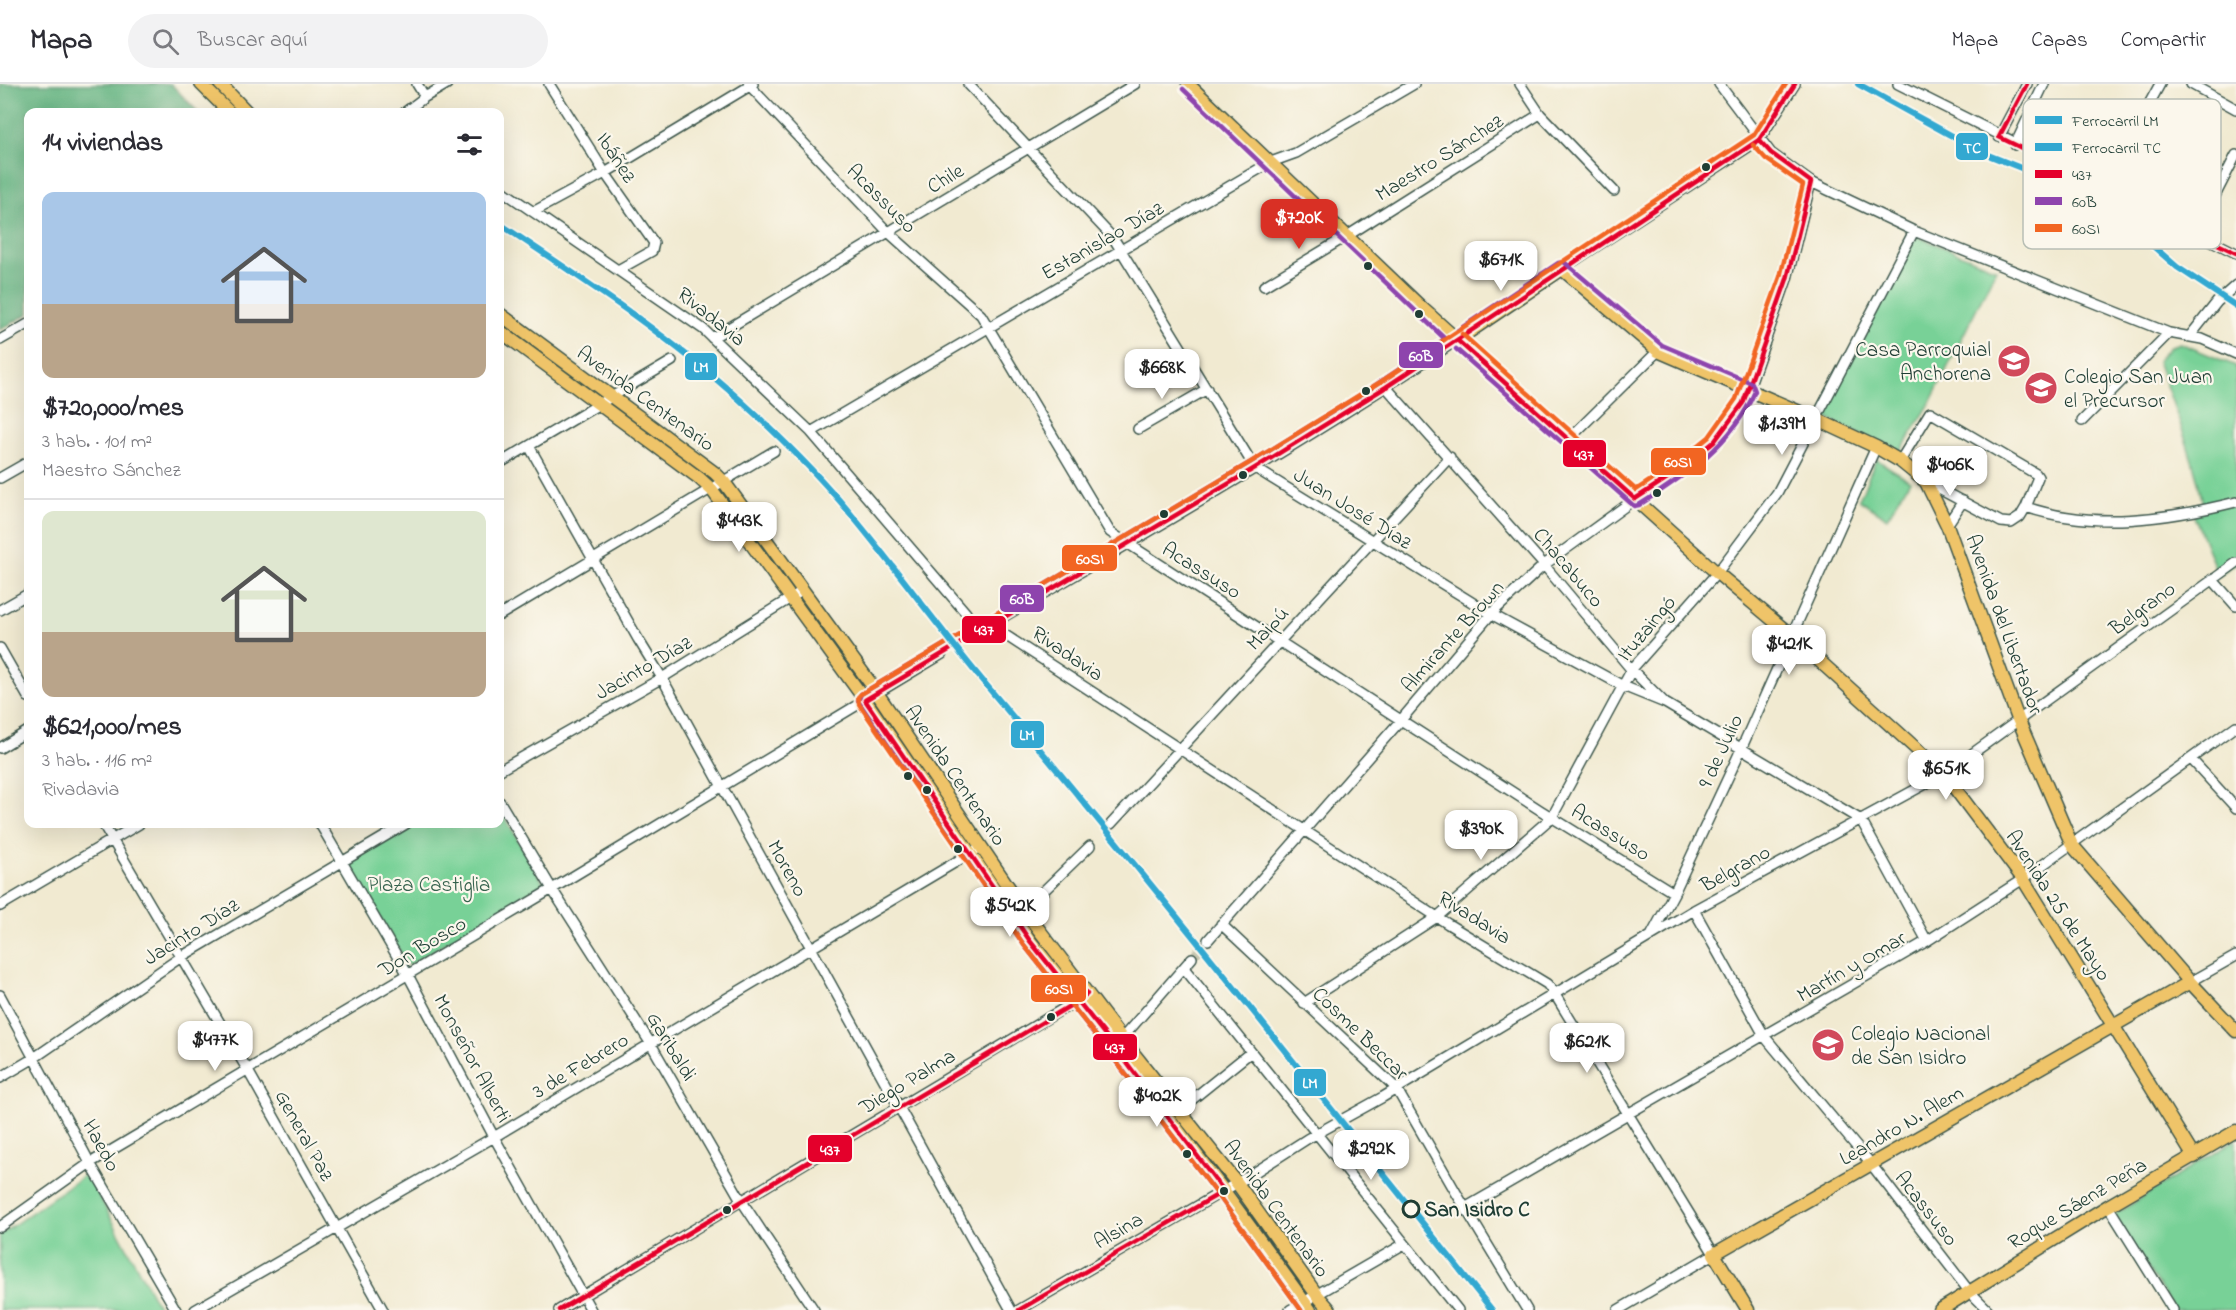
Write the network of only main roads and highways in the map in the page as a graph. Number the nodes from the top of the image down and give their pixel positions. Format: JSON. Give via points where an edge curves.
{"nodes":[{"id":1,"x":201,"y":84,"type":"edge"},
{"id":2,"x":220,"y":84,"type":"edge"},
{"id":3,"x":1188,"y":84,"type":"edge"},
{"id":4,"x":225,"y":108,"type":"edge"},
{"id":5,"x":243,"y":108,"type":"edge"},
{"id":6,"x":504,"y":317,"type":"edge"},
{"id":7,"x":504,"y":334,"type":"edge"},
{"id":8,"x":1457,"y":340,"type":"junction"},
{"id":9,"x":2190,"y":982,"type":"junction"},
{"id":10,"x":1082,"y":998,"type":"junction"},
{"id":11,"x":2115,"y":1026,"type":"junction"},
{"id":12,"x":2236,"y":1030,"type":"edge"},
{"id":13,"x":1118,"y":1043,"type":"junction"},
{"id":14,"x":2236,"y":1131,"type":"edge"},
{"id":15,"x":2194,"y":1157,"type":"junction"},
{"id":16,"x":1714,"y":1254,"type":"joint"},
{"id":17,"x":1306,"y":1306,"type":"edge"},
{"id":18,"x":1330,"y":1310,"type":"edge"},
{"id":19,"x":1748,"y":1310,"type":"edge"},
{"id":20,"x":1940,"y":1310,"type":"edge"}],
"edges":[{"from":1,"to":4,"type":"main road"},
{"from":2,"to":5,"type":"main road"},
{"from":3,"to":8,"type":"main road"},
{"from":6,"to":10,"type":"main road","name":"Avenida Centenario","via":[[724,482],[877,693]]},
{"from":7,"to":10,"type":"main road","name":"Avenida Centenario","via":[[712,490],[865,700],[1030,941]]},
{"from":8,"to":9,"type":"main road","name":"Avenida del Libertador","via":[[1562,268],[1658,351],[1876,447],[1926,482],[1947,525],[2018,718],[2072,845]]},
{"from":8,"to":11,"type":"main road","name":"Avenida 25 de Mayo","via":[[1944,774],[2024,879]]},
{"from":9,"to":11,"type":"main road","name":"Leandro N. Alem"},
{"from":9,"to":12,"type":"main road","name":"Avenida del Libertador"},
{"from":10,"to":13,"type":"main road","name":"Avenida Centenario"},
{"from":11,"to":15,"type":"main road","name":"Avenida 25 de Mayo"},
{"from":11,"to":16,"type":"main road","name":"Leandro N. Alem"},
{"from":13,"to":17,"type":"main road","name":"Avenida Centenario"},
{"from":13,"to":18,"type":"main road","name":"Avenida Centenario","via":[[1179,1110],[1237,1183]]},
{"from":14,"to":15,"type":"main road","name":"Roque Sáenz Peña"},
{"from":15,"to":20,"type":"main road","name":"Roque Sáenz Peña"},
{"from":16,"to":19,"type":"main road","name":"Rivadavia"}]}
